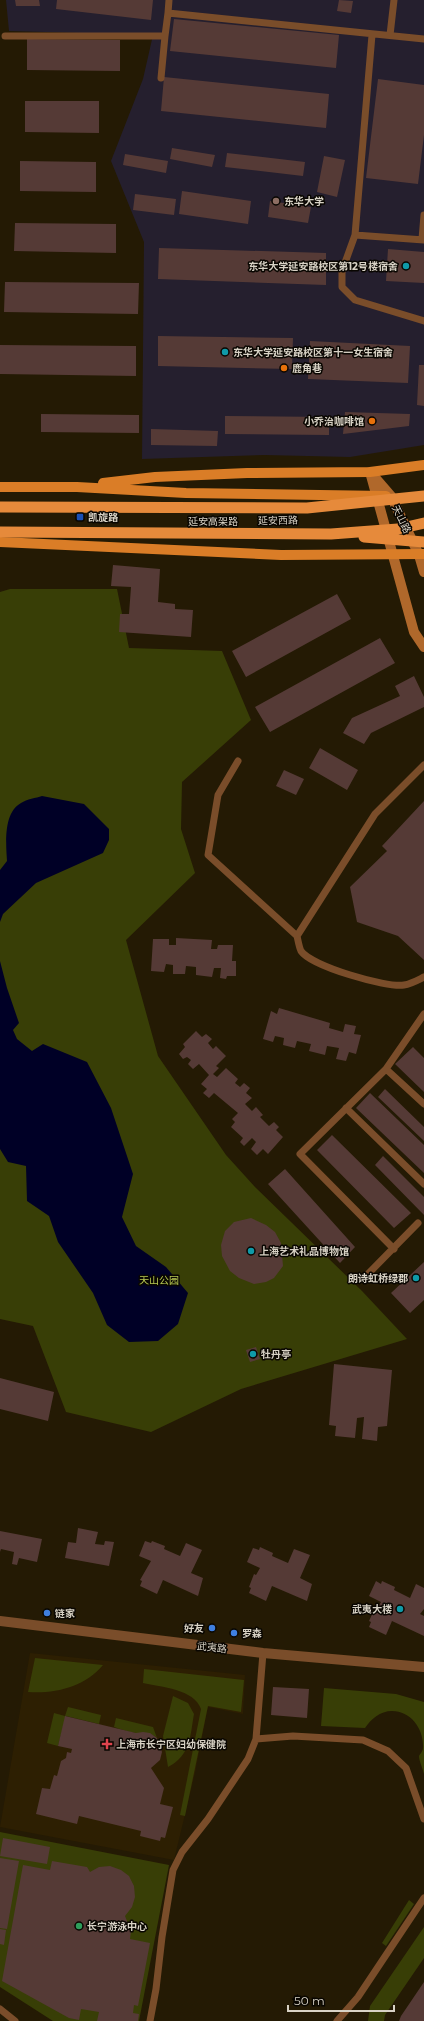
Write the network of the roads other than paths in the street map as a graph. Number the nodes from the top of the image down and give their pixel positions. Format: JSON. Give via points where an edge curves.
{"nodes":[{"id":1,"x":169,"y":0,"type":"edge"},
{"id":2,"x":394,"y":0,"type":"edge"},
{"id":3,"x":168,"y":13,"type":"junction"},
{"id":4,"x":372,"y":35,"type":"junction"},
{"id":5,"x":390,"y":35,"type":"junction"},
{"id":6,"x":5,"y":36,"type":"dead end"},
{"id":7,"x":165,"y":36,"type":"junction"},
{"id":8,"x":424,"y":39,"type":"edge"},
{"id":9,"x":161,"y":78,"type":"dead end"},
{"id":10,"x":424,"y":215,"type":"edge"},
{"id":11,"x":355,"y":235,"type":"junction"},
{"id":12,"x":423,"y":240,"type":"edge"},
{"id":13,"x":424,"y":321,"type":"edge"},
{"id":14,"x":424,"y":465,"type":"edge"},
{"id":15,"x":370,"y":472,"type":"junction"},
{"id":16,"x":0,"y":486,"type":"edge"},
{"id":17,"x":77,"y":487,"type":"junction"},
{"id":18,"x":424,"y":495,"type":"edge"},
{"id":19,"x":376,"y":496,"type":"junction"},
{"id":20,"x":391,"y":496,"type":"junction"},
{"id":21,"x":0,"y":507,"type":"edge"},
{"id":22,"x":424,"y":523,"type":"edge"},
{"id":23,"x":424,"y":528,"type":"edge"},
{"id":24,"x":407,"y":530,"type":"junction"},
{"id":25,"x":386,"y":531,"type":"junction"},
{"id":26,"x":0,"y":532,"type":"edge"},
{"id":27,"x":331,"y":534,"type":"junction"},
{"id":28,"x":0,"y":542,"type":"edge"},
{"id":29,"x":424,"y":542,"type":"edge"},
{"id":30,"x":36,"y":543,"type":"junction"},
{"id":31,"x":422,"y":555,"type":"edge"},
{"id":32,"x":392,"y":556,"type":"junction"},
{"id":33,"x":424,"y":572,"type":"edge"},
{"id":34,"x":424,"y":647,"type":"edge"},
{"id":35,"x":238,"y":761,"type":"dead end"},
{"id":36,"x":424,"y":765,"type":"edge"},
{"id":37,"x":297,"y":936,"type":"junction"},
{"id":38,"x":424,"y":977,"type":"edge"},
{"id":39,"x":424,"y":1014,"type":"edge"},
{"id":40,"x":386,"y":1069,"type":"junction"},
{"id":41,"x":424,"y":1104,"type":"edge"},
{"id":42,"x":346,"y":1108,"type":"junction"},
{"id":43,"x":424,"y":1184,"type":"edge"},
{"id":44,"x":418,"y":1223,"type":"dead end"},
{"id":45,"x":394,"y":1248,"type":"junction"},
{"id":46,"x":366,"y":1276,"type":"dead end"},
{"id":47,"x":0,"y":1621,"type":"edge"},
{"id":48,"x":263,"y":1653,"type":"junction"},
{"id":49,"x":424,"y":1667,"type":"edge"},
{"id":50,"x":256,"y":1739,"type":"junction"},
{"id":51,"x":424,"y":1818,"type":"edge"},
{"id":52,"x":424,"y":1898,"type":"edge"},
{"id":53,"x":0,"y":2008,"type":"edge"},
{"id":54,"x":15,"y":2021,"type":"edge"},
{"id":55,"x":150,"y":2021,"type":"edge"},
{"id":56,"x":337,"y":2021,"type":"edge"}],
"edges":[{"from":1,"to":3,"type":"lane"},
{"from":2,"to":5,"type":"lane"},
{"from":3,"to":4,"type":"lane"},
{"from":3,"to":7,"type":"lane"},
{"from":4,"to":5,"type":"lane"},
{"from":4,"to":11,"type":"lane"},
{"from":5,"to":8,"type":"lane"},
{"from":6,"to":7,"type":"lane"},
{"from":7,"to":9,"type":"lane"},
{"from":10,"to":12,"type":"lane"},
{"from":11,"to":12,"type":"lane"},
{"from":11,"to":13,"type":"lane","via":[[342,271],[342,287],[356,300]]},
{"from":14,"to":15,"type":"main road"},
{"from":15,"to":17,"type":"main road","via":[[155,477]]},
{"from":15,"to":19,"type":"main road"},
{"from":15,"to":20,"type":"main road","name":"天山路"},
{"from":16,"to":17,"type":"main road"},
{"from":17,"to":19,"type":"main road","via":[[186,493]]},
{"from":18,"to":20,"type":"main road"},
{"from":18,"to":21,"type":"highway","name":"延安高架路","bridge":true,"via":[[307,508]]},
{"from":19,"to":20,"type":"main road"},
{"from":19,"to":25,"type":"main road"},
{"from":20,"to":24,"type":"main road","name":"天山路"},
{"from":22,"to":27,"type":"highway","name":"延安高架路","bridge":true,"via":[[398,529]]},
{"from":23,"to":24,"type":"main road","name":"延安西路"},
{"from":24,"to":25,"type":"main road","name":"延安西路"},
{"from":24,"to":31,"type":"main road","name":"天山路"},
{"from":25,"to":30,"type":"main road","name":"延安西路","via":[[97,533]]},
{"from":25,"to":32,"type":"main road"},
{"from":26,"to":27,"type":"highway","name":"延安高架路","bridge":true},
{"from":27,"to":29,"type":"highway","bridge":true},
{"from":28,"to":30,"type":"main road","name":"延安西路"},
{"from":30,"to":32,"type":"main road","name":"延安西路","via":[[281,555]]},
{"from":31,"to":32,"type":"main road","name":"延安西路"},
{"from":31,"to":33,"type":"main road","name":"天山路"},
{"from":32,"to":34,"type":"main road","via":[[414,632]]},
{"from":35,"to":37,"type":"lane","via":[[218,795],[208,855]]},
{"from":36,"to":37,"type":"lane","via":[[375,814]]},
{"from":37,"to":38,"type":"lane","via":[[301,951],[313,961],[381,985],[404,985]]},
{"from":39,"to":40,"type":"lane"},
{"from":40,"to":41,"type":"lane"},
{"from":40,"to":42,"type":"lane"},
{"from":42,"to":43,"type":"lane"},
{"from":42,"to":45,"type":"lane","via":[[300,1154]]},
{"from":44,"to":45,"type":"lane"},
{"from":45,"to":46,"type":"lane"},
{"from":47,"to":48,"type":"street","name":"武夷路"},
{"from":48,"to":49,"type":"street","name":"武夷路"},
{"from":48,"to":50,"type":"lane"},
{"from":50,"to":51,"type":"lane","via":[[293,1736],[364,1740],[388,1751],[406,1768]]},
{"from":50,"to":55,"type":"lane","via":[[248,1759],[208,1819],[182,1852],[173,1870]]},
{"from":52,"to":56,"type":"lane","via":[[358,1997]]},
{"from":53,"to":54,"type":"lane"}]}
